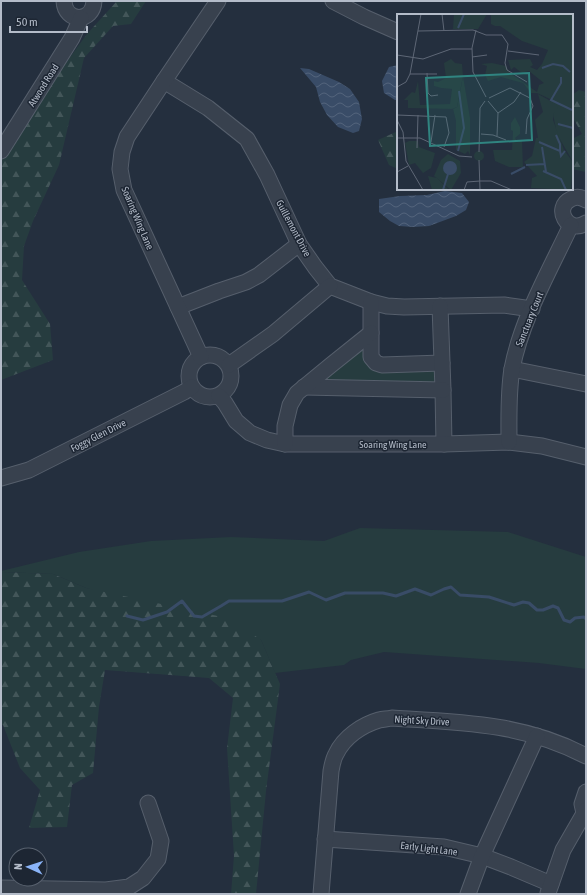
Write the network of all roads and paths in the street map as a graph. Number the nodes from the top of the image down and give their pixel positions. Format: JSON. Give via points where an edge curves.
{"nodes":[{"id":1,"x":64,"y":1,"type":"edge"},
{"id":2,"x":94,"y":1,"type":"edge"},
{"id":3,"x":218,"y":1,"type":"edge"},
{"id":4,"x":333,"y":1,"type":"edge"},
{"id":5,"x":81,"y":18,"type":"junction"},
{"id":6,"x":397,"y":32,"type":"edge"},
{"id":7,"x":164,"y":81,"type":"junction"},
{"id":8,"x":1,"y":151,"type":"edge"},
{"id":9,"x":586,"y":200,"type":"edge"},
{"id":10,"x":586,"y":223,"type":"edge"},
{"id":11,"x":571,"y":225,"type":"junction"},
{"id":12,"x":299,"y":244,"type":"junction"},
{"id":13,"x":330,"y":286,"type":"junction"},
{"id":14,"x":371,"y":302,"type":"junction"},
{"id":15,"x":440,"y":306,"type":"junction"},
{"id":16,"x":178,"y":307,"type":"junction"},
{"id":17,"x":532,"y":309,"type":"junction"},
{"id":18,"x":371,"y":333,"type":"junction"},
{"id":19,"x":201,"y":357,"type":"junction"},
{"id":20,"x":442,"y":363,"type":"junction"},
{"id":21,"x":229,"y":365,"type":"junction"},
{"id":22,"x":512,"y":370,"type":"junction"},
{"id":23,"x":586,"y":384,"type":"edge"},
{"id":24,"x":192,"y":387,"type":"junction"},
{"id":25,"x":304,"y":387,"type":"junction"},
{"id":26,"x":443,"y":390,"type":"junction"},
{"id":27,"x":219,"y":396,"type":"junction"},
{"id":28,"x":510,"y":442,"type":"junction"},
{"id":29,"x":285,"y":444,"type":"junction"},
{"id":30,"x":444,"y":444,"type":"junction"},
{"id":31,"x":586,"y":457,"type":"edge"},
{"id":32,"x":1,"y":478,"type":"edge"},
{"id":33,"x":537,"y":736,"type":"junction"},
{"id":34,"x":586,"y":756,"type":"edge"},
{"id":35,"x":586,"y":792,"type":"edge"},
{"id":36,"x":148,"y":804,"type":"dead end"},
{"id":37,"x":585,"y":811,"type":"edge"},
{"id":38,"x":325,"y":839,"type":"junction"},
{"id":39,"x":482,"y":856,"type":"junction"},
{"id":40,"x":1,"y":888,"type":"edge"},
{"id":41,"x":550,"y":889,"type":"edge"},
{"id":42,"x":321,"y":894,"type":"edge"},
{"id":43,"x":468,"y":894,"type":"edge"}],
"edges":[{"from":1,"to":5,"type":"street","via":[[67,12]]},
{"from":2,"to":5,"type":"street","name":"Atwood Road","via":[[89,14]]},
{"from":3,"to":7,"type":"street","name":"Soaring Wing Lane"},
{"from":4,"to":6,"type":"street"},
{"from":5,"to":8,"type":"street","name":"Atwood Road","via":[[72,38]]},
{"from":7,"to":12,"type":"street","name":"Guillemont Drive","via":[[208,108],[247,139]]},
{"from":7,"to":16,"type":"street","name":"Soaring Wing Lane","via":[[127,137],[120,169],[124,190]]},
{"from":9,"to":11,"type":"street","via":[[578,197],[565,203],[562,213]]},
{"from":10,"to":11,"type":"street","via":[[580,226]]},
{"from":11,"to":17,"type":"street","name":"Sanctuary Court"},
{"from":12,"to":13,"type":"street","name":"Guillemont Drive"},
{"from":12,"to":16,"type":"street","via":[[246,282]]},
{"from":13,"to":14,"type":"street"},
{"from":13,"to":21,"type":"street","via":[[273,334]]},
{"from":14,"to":15,"type":"street","via":[[387,306]]},
{"from":14,"to":18,"type":"street"},
{"from":15,"to":17,"type":"street","via":[[504,305]]},
{"from":15,"to":20,"type":"street"},
{"from":16,"to":19,"type":"street","name":"Soaring Wing Lane"},
{"from":17,"to":22,"type":"street","name":"Sanctuary Court","via":[[519,339]]},
{"from":18,"to":20,"type":"street","via":[[372,357],[376,363]]},
{"from":18,"to":25,"type":"street"},
{"from":19,"to":21,"type":"street","via":[[220,356]]},
{"from":19,"to":24,"type":"street","via":[[191,366],[189,380]]},
{"from":20,"to":26,"type":"street"},
{"from":21,"to":27,"type":"street","via":[[232,379],[230,386]]},
{"from":22,"to":23,"type":"street"},
{"from":22,"to":28,"type":"street","name":"Sanctuary Court","via":[[509,403]]},
{"from":24,"to":27,"type":"street","via":[[201,396]]},
{"from":24,"to":32,"type":"street","name":"Foggy Glen Drive","via":[[29,470]]},
{"from":25,"to":26,"type":"street"},
{"from":25,"to":29,"type":"street","via":[[297,393],[290,406]]},
{"from":26,"to":30,"type":"street"},
{"from":27,"to":29,"type":"street","name":"Soaring Wing Lane","via":[[236,421],[250,433]]},
{"from":28,"to":30,"type":"street","name":"Soaring Wing Lane"},
{"from":28,"to":31,"type":"street","name":"Soaring Wing Lane","via":[[542,446]]},
{"from":29,"to":30,"type":"street","name":"Soaring Wing Lane"},
{"from":33,"to":34,"type":"street","name":"Night Sky Drive"},
{"from":33,"to":38,"type":"street","name":"Night Sky Drive","via":[[486,725],[431,720],[392,718],[367,725],[345,740],[336,754],[330,771]]},
{"from":33,"to":39,"type":"street"},
{"from":35,"to":37,"type":"street","via":[[582,804]]},
{"from":36,"to":40,"type":"street","via":[[161,841],[158,859],[143,878],[129,887],[106,890]]},
{"from":37,"to":41,"type":"street","via":[[563,850]]},
{"from":38,"to":39,"type":"street","name":"Early Light Lane","via":[[444,847]]},
{"from":38,"to":42,"type":"street","name":"Night Sky Drive"},
{"from":39,"to":41,"type":"street","name":"Early Light Lane","via":[[511,867]]},
{"from":39,"to":43,"type":"street"}]}
